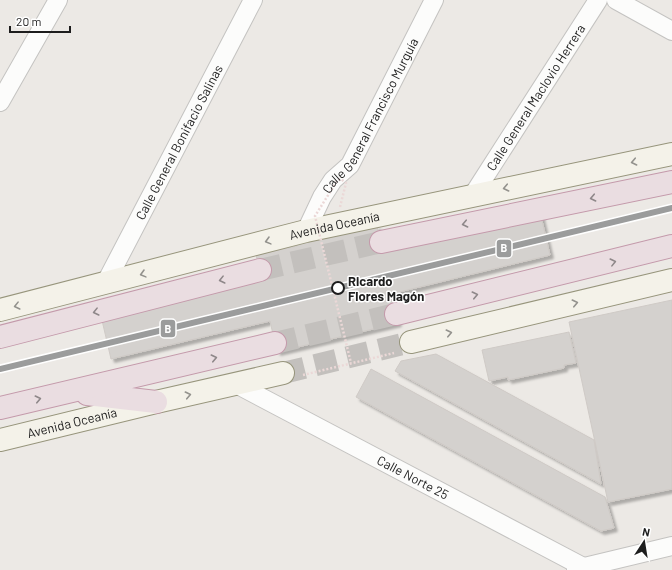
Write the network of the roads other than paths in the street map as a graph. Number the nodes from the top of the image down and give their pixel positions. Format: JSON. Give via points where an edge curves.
{"nodes":[{"id":1,"x":58,"y":0,"type":"edge"},
{"id":2,"x":253,"y":0,"type":"edge"},
{"id":3,"x":434,"y":0,"type":"edge"},
{"id":4,"x":598,"y":0,"type":"edge"},
{"id":5,"x":616,"y":0,"type":"edge"},
{"id":6,"x":672,"y":31,"type":"edge"},
{"id":7,"x":0,"y":102,"type":"edge"},
{"id":8,"x":672,"y":154,"type":"edge"},
{"id":9,"x":672,"y":182,"type":"edge"},
{"id":10,"x":473,"y":195,"type":"junction"},
{"id":11,"x":306,"y":231,"type":"junction"},
{"id":12,"x":381,"y":242,"type":"tunnel mouth"},
{"id":13,"x":672,"y":246,"type":"edge"},
{"id":14,"x":260,"y":270,"type":"tunnel mouth"},
{"id":15,"x":672,"y":280,"type":"edge"},
{"id":16,"x":105,"y":284,"type":"junction"},
{"id":17,"x":0,"y":310,"type":"edge"},
{"id":18,"x":396,"y":314,"type":"tunnel mouth"},
{"id":19,"x":0,"y":337,"type":"edge"},
{"id":20,"x":275,"y":343,"type":"tunnel mouth"},
{"id":21,"x":404,"y":347,"type":"tunnel mouth"},
{"id":22,"x":292,"y":374,"type":"tunnel mouth"},
{"id":23,"x":236,"y":384,"type":"junction"},
{"id":24,"x":69,"y":392,"type":"junction"},
{"id":25,"x":156,"y":402,"type":"junction"},
{"id":26,"x":0,"y":408,"type":"edge"},
{"id":27,"x":0,"y":440,"type":"edge"},
{"id":28,"x":672,"y":546,"type":"edge"},
{"id":29,"x":582,"y":569,"type":"edge"}],
"edges":[{"from":1,"to":7,"type":"street"},
{"from":2,"to":16,"type":"street","name":"Calle General Bonifacio Salinas"},
{"from":3,"to":11,"type":"street","name":"Calle General Francisco Murguía","via":[[350,165],[333,180]]},
{"from":4,"to":10,"type":"street","name":"Calle General Maclovio Herrera"},
{"from":5,"to":6,"type":"street"},
{"from":8,"to":10,"type":"main road","name":"Avenida Oceanía","one_way":true},
{"from":9,"to":12,"type":"highway","name":"Avenida Oceanía","one_way":true},
{"from":10,"to":11,"type":"main road","name":"Avenida Oceanía"},
{"from":11,"to":16,"type":"main road","name":"Avenida Oceanía","one_way":true},
{"from":18,"to":13,"type":"highway","one_way":true},
{"from":14,"to":19,"type":"highway","one_way":true},
{"from":21,"to":15,"type":"main road","one_way":true},
{"from":16,"to":17,"type":"main road","name":"Avenida Oceanía","one_way":true},
{"from":24,"to":20,"type":"highway","one_way":true},
{"from":22,"to":23,"type":"main road","name":"Avenida Oceanía"},
{"from":25,"to":23,"type":"main road","name":"Avenida Oceanía","one_way":true},
{"from":23,"to":29,"type":"street","name":"Calle Norte 25"},
{"from":24,"to":25,"type":"highway"},
{"from":26,"to":24,"type":"highway","one_way":true},
{"from":25,"to":27,"type":"main road","name":"Avenida Oceanía"},
{"from":28,"to":29,"type":"street"}]}
